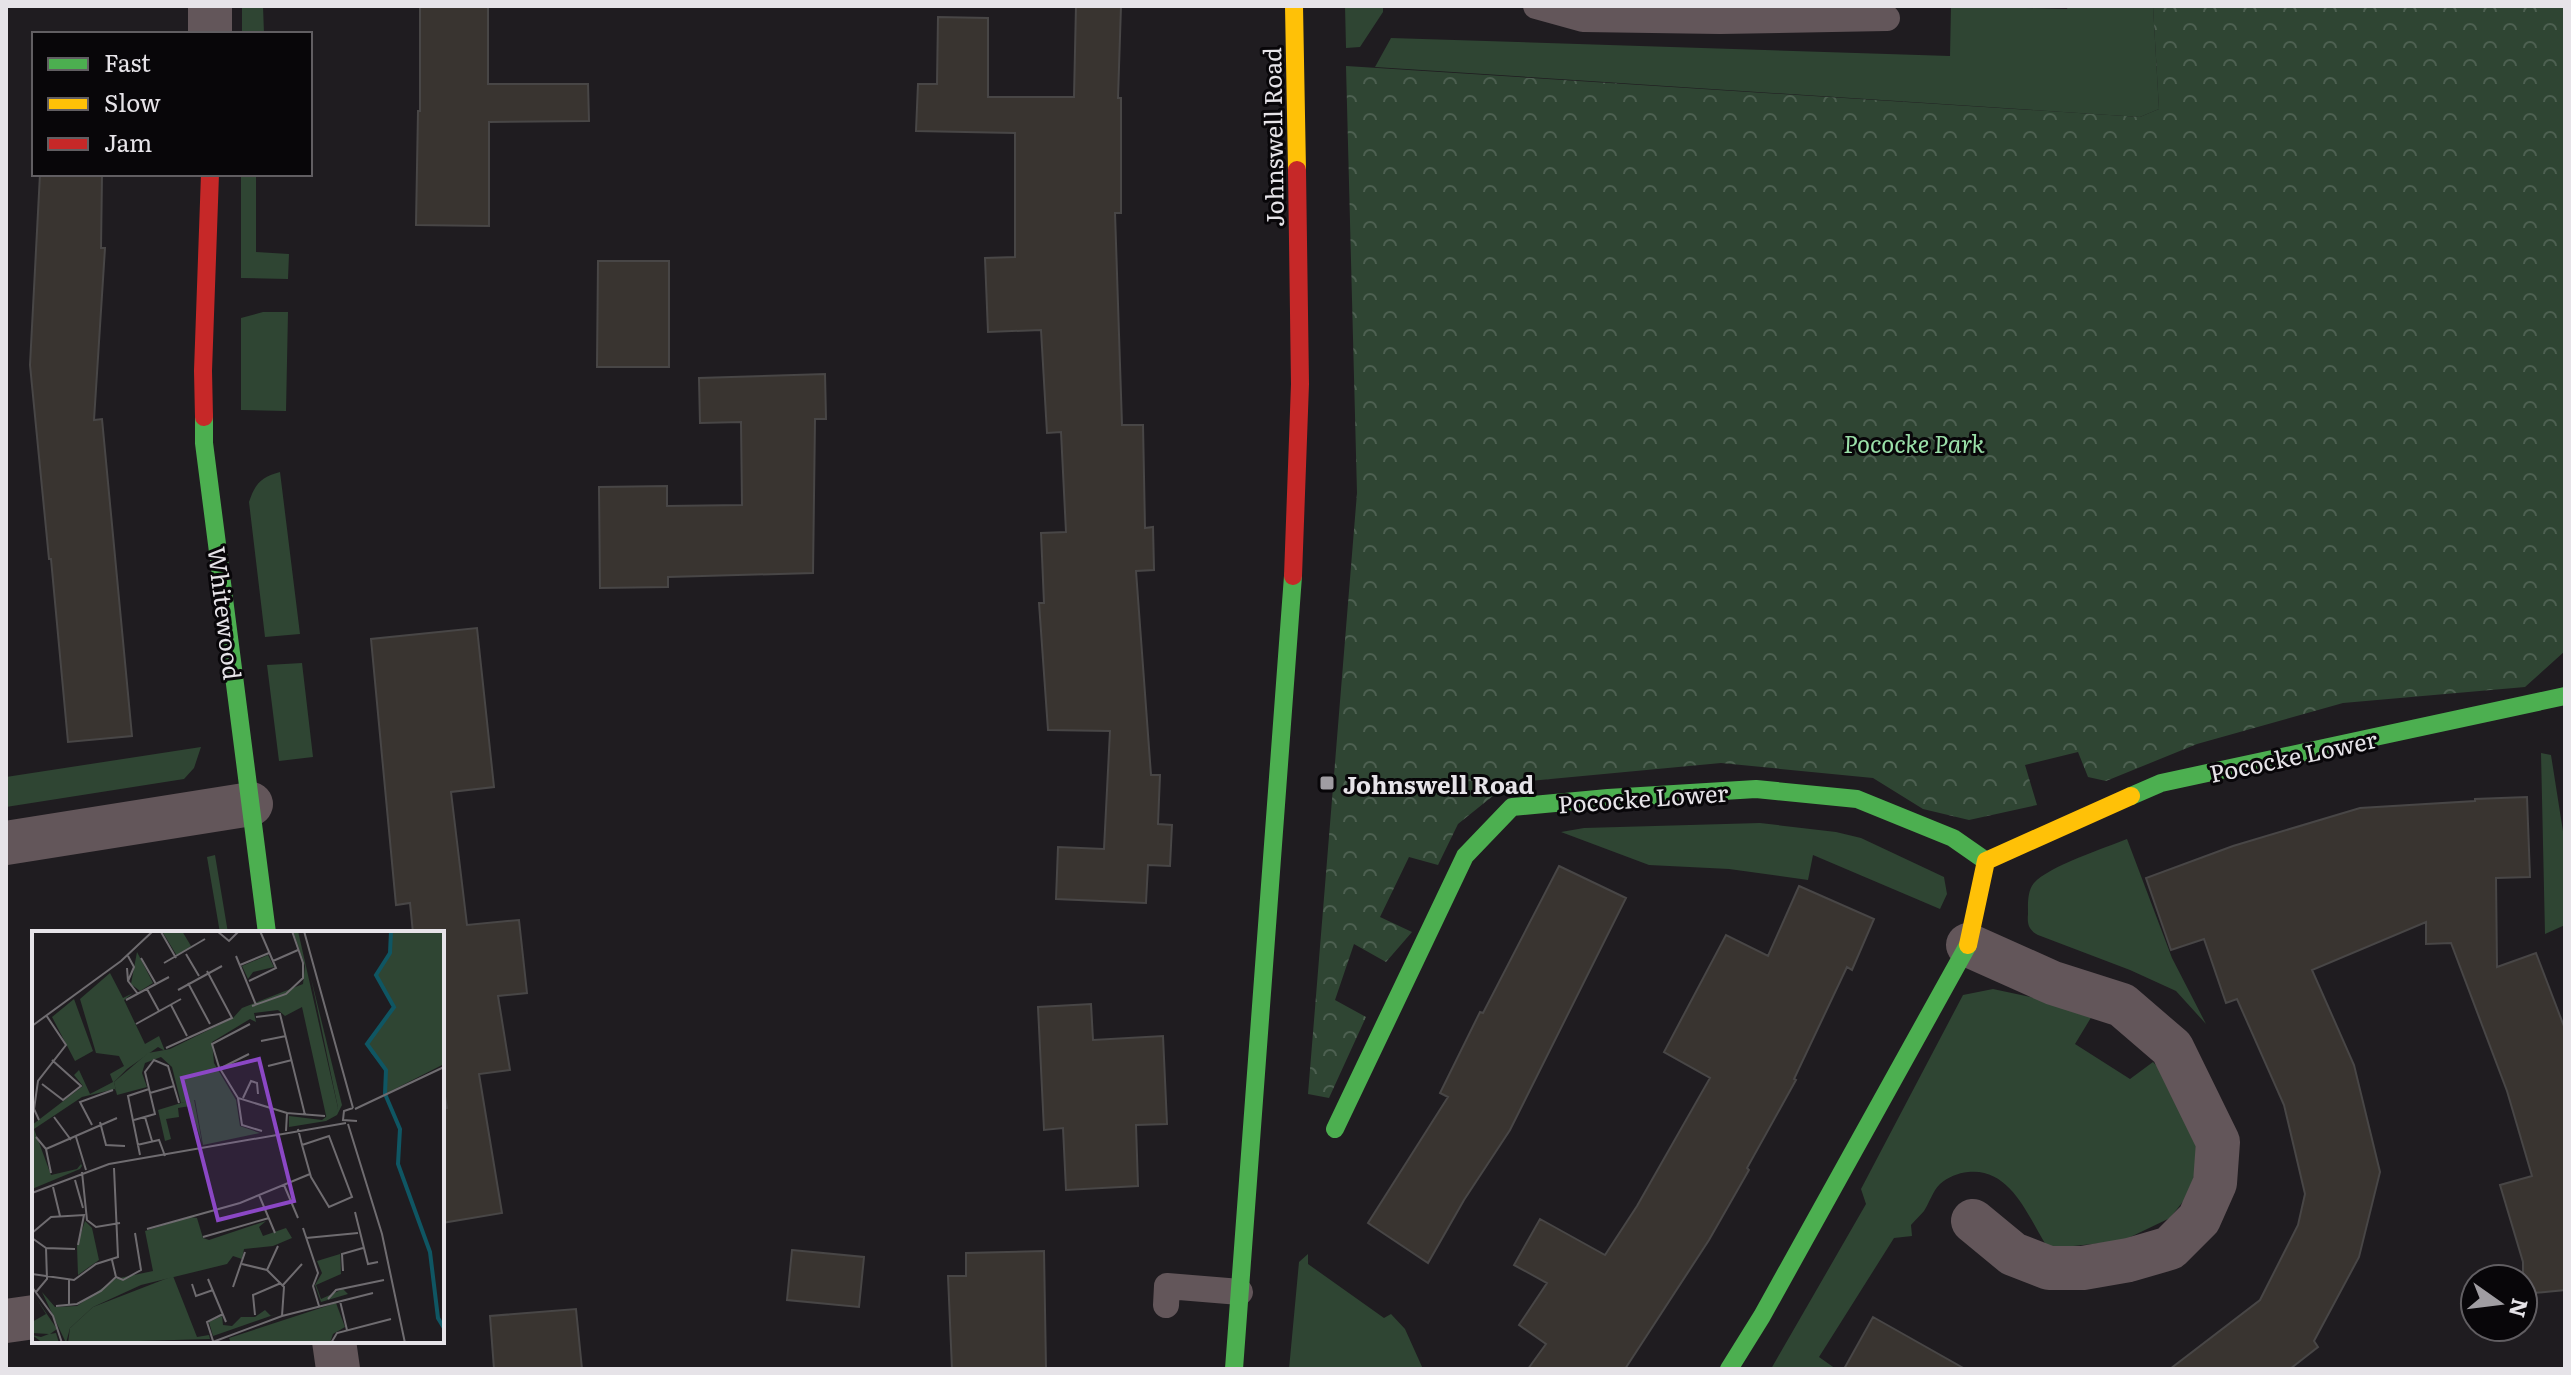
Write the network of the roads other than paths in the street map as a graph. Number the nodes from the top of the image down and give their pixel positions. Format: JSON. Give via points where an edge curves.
{"nodes":[{"id":1,"x":210,"y":6,"type":"edge"},
{"id":2,"x":1294,"y":6,"type":"edge"},
{"id":3,"x":1536,"y":6,"type":"edge"},
{"id":4,"x":1887,"y":18,"type":"dead end"},
{"id":5,"x":210,"y":32,"type":"edge"},
{"id":6,"x":210,"y":176,"type":"edge"},
{"id":7,"x":2565,"y":696,"type":"edge"},
{"id":8,"x":251,"y":804,"type":"junction"},
{"id":9,"x":6,"y":843,"type":"edge"},
{"id":10,"x":1986,"y":861,"type":"junction"},
{"id":11,"x":267,"y":931,"type":"edge"},
{"id":12,"x":1968,"y":945,"type":"junction"},
{"id":13,"x":1335,"y":1129,"type":"dead end"},
{"id":14,"x":1973,"y":1221,"type":"dead end"},
{"id":15,"x":1240,"y":1292,"type":"junction"},
{"id":16,"x":1166,"y":1305,"type":"dead end"},
{"id":17,"x":32,"y":1317,"type":"edge"},
{"id":18,"x":6,"y":1321,"type":"edge"},
{"id":19,"x":334,"y":1343,"type":"edge"},
{"id":20,"x":338,"y":1369,"type":"edge"},
{"id":21,"x":1234,"y":1369,"type":"edge"},
{"id":22,"x":1729,"y":1369,"type":"edge"}],
"edges":[{"from":1,"to":5,"type":"street"},
{"from":2,"to":15,"type":"street","name":"Johnswell Road","via":[[1300,384],[1293,585]]},
{"from":3,"to":4,"type":"lane","via":[[1583,19]]},
{"from":6,"to":8,"type":"street","name":"Whitewood","via":[[204,443]]},
{"from":7,"to":10,"type":"street","name":"Pococke Lower","via":[[2161,783]]},
{"from":8,"to":9,"type":"street"},
{"from":8,"to":11,"type":"street","name":"Whitewood"},
{"from":10,"to":12,"type":"street"},
{"from":10,"to":13,"type":"street","name":"Pococke Lower","via":[[1953,838],[1857,799],[1756,789],[1512,807],[1465,856]]},
{"from":12,"to":14,"type":"street","via":[[2053,983],[2122,1005],[2172,1048],[2218,1142],[2215,1183],[2199,1219],[2170,1248],[2083,1268],[2049,1268],[2013,1254]]},
{"from":12,"to":22,"type":"street"},
{"from":15,"to":16,"type":"lane","via":[[1167,1286]]},
{"from":15,"to":21,"type":"street","name":"Johnswell Road"},
{"from":17,"to":18,"type":"street"},
{"from":19,"to":20,"type":"street"}]}
